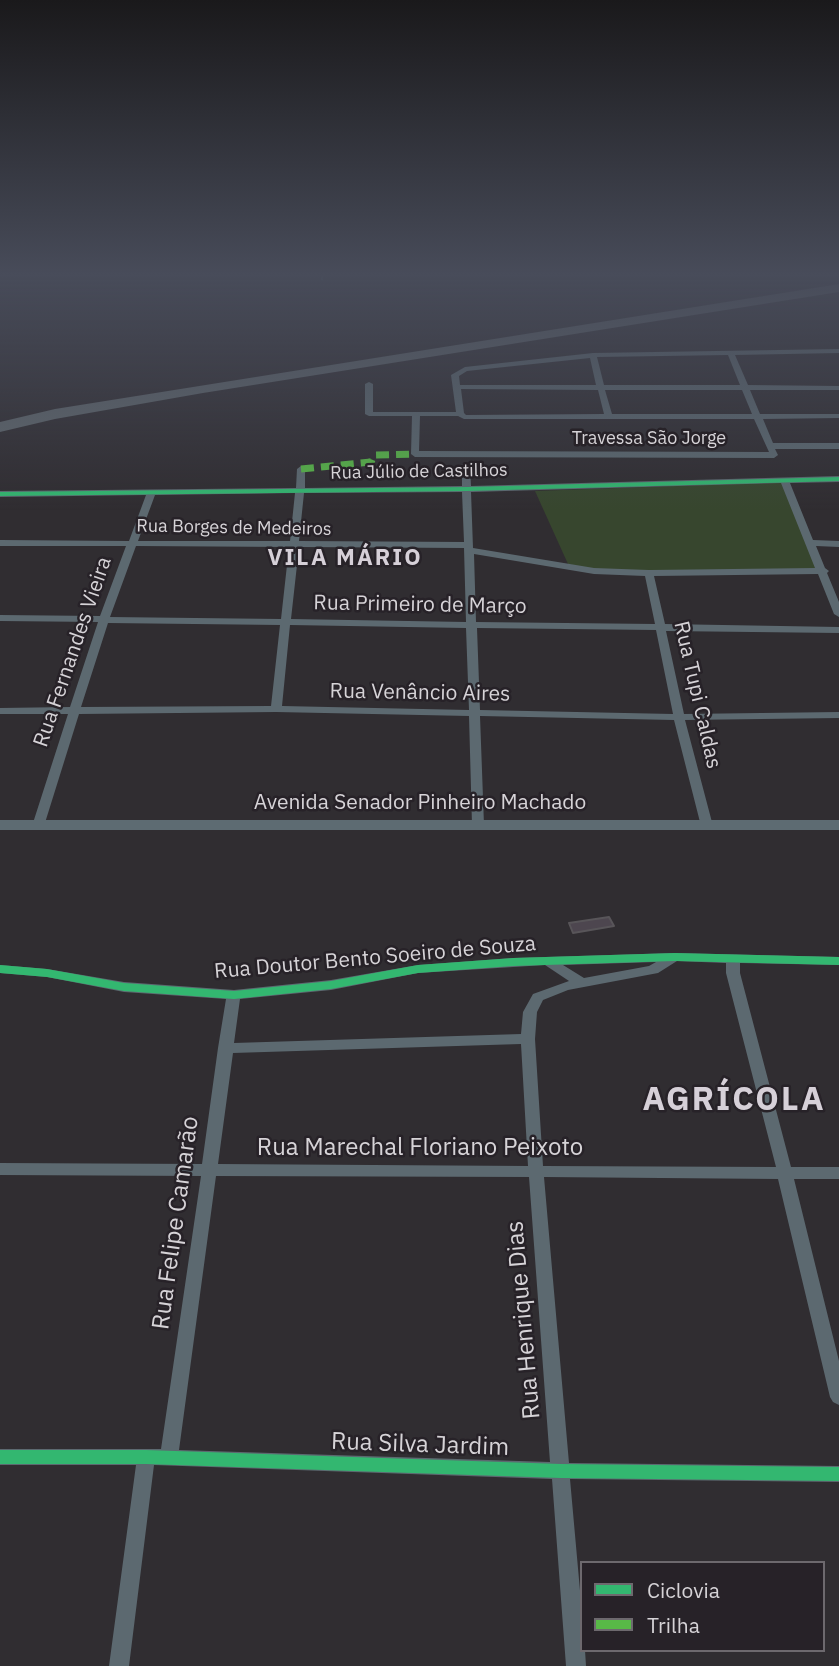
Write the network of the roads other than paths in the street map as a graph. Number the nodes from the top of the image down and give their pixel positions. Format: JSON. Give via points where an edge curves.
{"nodes":[{"id":1,"x":416,"y":355,"type":"edge"},
{"id":2,"x":593,"y":355,"type":"junction"},
{"id":3,"x":605,"y":355,"type":"edge"},
{"id":4,"x":731,"y":355,"type":"edge"},
{"id":5,"x":231,"y":384,"type":"joint"},
{"id":6,"x":369,"y":384,"type":"dead end"},
{"id":7,"x":458,"y":387,"type":"junction"},
{"id":8,"x":745,"y":387,"type":"junction"},
{"id":9,"x":600,"y":388,"type":"junction"},
{"id":10,"x":839,"y":388,"type":"edge"},
{"id":11,"x":203,"y":389,"type":"joint"},
{"id":12,"x":55,"y":414,"type":"junction"},
{"id":13,"x":416,"y":414,"type":"junction"},
{"id":14,"x":460,"y":414,"type":"junction"},
{"id":15,"x":608,"y":416,"type":"junction"},
{"id":16,"x":755,"y":416,"type":"junction"},
{"id":17,"x":839,"y":416,"type":"edge"},
{"id":18,"x":0,"y":419,"type":"edge"},
{"id":19,"x":0,"y":427,"type":"edge"},
{"id":20,"x":769,"y":446,"type":"junction"},
{"id":21,"x":839,"y":446,"type":"edge"},
{"id":22,"x":774,"y":455,"type":"joint"},
{"id":23,"x":466,"y":465,"type":"dead end"},
{"id":24,"x":300,"y":469,"type":"dead end"},
{"id":25,"x":839,"y":479,"type":"edge"},
{"id":26,"x":784,"y":480,"type":"junction"},
{"id":27,"x":467,"y":489,"type":"junction"},
{"id":28,"x":300,"y":491,"type":"junction"},
{"id":29,"x":150,"y":493,"type":"junction"},
{"id":30,"x":0,"y":494,"type":"edge"},
{"id":31,"x":0,"y":543,"type":"edge"},
{"id":32,"x":132,"y":543,"type":"junction"},
{"id":33,"x":812,"y":543,"type":"junction"},
{"id":34,"x":839,"y":544,"type":"edge"},
{"id":35,"x":293,"y":545,"type":"junction"},
{"id":36,"x":468,"y":547,"type":"junction"},
{"id":37,"x":824,"y":571,"type":"junction"},
{"id":38,"x":649,"y":573,"type":"junction"},
{"id":39,"x":839,"y":614,"type":"edge"},
{"id":40,"x":0,"y":618,"type":"edge"},
{"id":41,"x":104,"y":620,"type":"junction"},
{"id":42,"x":286,"y":622,"type":"junction"},
{"id":43,"x":471,"y":625,"type":"junction"},
{"id":44,"x":659,"y":629,"type":"junction"},
{"id":45,"x":839,"y":630,"type":"edge"},
{"id":46,"x":276,"y":709,"type":"junction"},
{"id":47,"x":0,"y":711,"type":"edge"},
{"id":48,"x":74,"y":712,"type":"junction"},
{"id":49,"x":474,"y":714,"type":"junction"},
{"id":50,"x":839,"y":715,"type":"edge"},
{"id":51,"x":679,"y":717,"type":"junction"},
{"id":52,"x":0,"y":825,"type":"edge"},
{"id":53,"x":478,"y":825,"type":"junction"},
{"id":54,"x":839,"y":825,"type":"edge"},
{"id":55,"x":38,"y":826,"type":"junction"},
{"id":56,"x":707,"y":826,"type":"junction"},
{"id":57,"x":675,"y":957,"type":"junction"},
{"id":58,"x":733,"y":958,"type":"junction"},
{"id":59,"x":548,"y":961,"type":"junction"},
{"id":60,"x":839,"y":961,"type":"edge"},
{"id":61,"x":0,"y":970,"type":"edge"},
{"id":62,"x":580,"y":982,"type":"junction"},
{"id":63,"x":234,"y":995,"type":"junction"},
{"id":64,"x":528,"y":1038,"type":"junction"},
{"id":65,"x":225,"y":1048,"type":"junction"},
{"id":66,"x":0,"y":1168,"type":"edge"},
{"id":67,"x":208,"y":1171,"type":"junction"},
{"id":68,"x":536,"y":1171,"type":"junction"},
{"id":69,"x":785,"y":1173,"type":"junction"},
{"id":70,"x":839,"y":1173,"type":"edge"},
{"id":71,"x":839,"y":1397,"type":"edge"},
{"id":72,"x":0,"y":1457,"type":"edge"},
{"id":73,"x":146,"y":1457,"type":"junction"},
{"id":74,"x":169,"y":1458,"type":"junction"},
{"id":75,"x":561,"y":1471,"type":"junction"},
{"id":76,"x":839,"y":1475,"type":"edge"},
{"id":77,"x":119,"y":1666,"type":"edge"},
{"id":78,"x":576,"y":1666,"type":"edge"}],
"edges":[{"from":1,"to":5,"type":"highway"},
{"from":2,"to":3,"type":"street"},
{"from":2,"to":7,"type":"street","via":[[459,371],[455,375]]},
{"from":2,"to":9,"type":"street"},
{"from":4,"to":8,"type":"street"},
{"from":5,"to":11,"type":"highway"},
{"from":6,"to":13,"type":"street","via":[[369,414]]},
{"from":7,"to":9,"type":"street"},
{"from":7,"to":14,"type":"street"},
{"from":8,"to":9,"type":"street"},
{"from":8,"to":10,"type":"street"},
{"from":8,"to":16,"type":"street"},
{"from":9,"to":15,"type":"street"},
{"from":11,"to":12,"type":"highway"},
{"from":12,"to":18,"type":"highway"},
{"from":12,"to":19,"type":"highway"},
{"from":13,"to":14,"type":"street"},
{"from":13,"to":22,"type":"street","name":"Travessa São Jorge","via":[[415,454]]},
{"from":14,"to":15,"type":"street"},
{"from":15,"to":16,"type":"street"},
{"from":16,"to":17,"type":"street"},
{"from":16,"to":20,"type":"street"},
{"from":20,"to":21,"type":"street"},
{"from":20,"to":22,"type":"street"},
{"from":23,"to":27,"type":"street"},
{"from":24,"to":28,"type":"street"},
{"from":25,"to":26,"type":"street","name":"Rua Júlio de Castilhos"},
{"from":26,"to":27,"type":"street","name":"Rua Júlio de Castilhos"},
{"from":26,"to":33,"type":"street"},
{"from":27,"to":28,"type":"street","name":"Rua Júlio de Castilhos"},
{"from":27,"to":36,"type":"street"},
{"from":28,"to":29,"type":"street","name":"Rua Júlio de Castilhos"},
{"from":28,"to":35,"type":"street"},
{"from":29,"to":30,"type":"street","name":"Rua Júlio de Castilhos"},
{"from":29,"to":32,"type":"street","name":"Rua Fernandes Vieira"},
{"from":31,"to":32,"type":"street","name":"Rua Borges de Medeiros"},
{"from":32,"to":35,"type":"street","name":"Rua Borges de Medeiros"},
{"from":32,"to":41,"type":"street","name":"Rua Fernandes Vieira"},
{"from":33,"to":34,"type":"street"},
{"from":33,"to":37,"type":"street"},
{"from":35,"to":36,"type":"street","name":"Rua Borges de Medeiros"},
{"from":35,"to":42,"type":"street"},
{"from":36,"to":38,"type":"street","name":"Rua Borges de Medeiros","via":[[594,571]]},
{"from":36,"to":43,"type":"street"},
{"from":37,"to":38,"type":"street","name":"Rua Borges de Medeiros"},
{"from":37,"to":39,"type":"street"},
{"from":38,"to":44,"type":"street","name":"Rua Tupi Caldas"},
{"from":40,"to":41,"type":"street","name":"Rua Primeiro de Março"},
{"from":41,"to":42,"type":"street","name":"Rua Primeiro de Março"},
{"from":41,"to":48,"type":"street","name":"Rua Fernandes Vieira"},
{"from":42,"to":43,"type":"street","name":"Rua Primeiro de Março"},
{"from":42,"to":46,"type":"street"},
{"from":43,"to":44,"type":"street","name":"Rua Primeiro de Março"},
{"from":43,"to":49,"type":"street"},
{"from":44,"to":45,"type":"street","name":"Rua Primeiro de Março"},
{"from":44,"to":51,"type":"street","name":"Rua Tupi Caldas"},
{"from":46,"to":48,"type":"street","name":"Rua Venâncio Aires"},
{"from":46,"to":49,"type":"street","name":"Rua Venâncio Aires"},
{"from":47,"to":48,"type":"street","name":"Rua Venâncio Aires"},
{"from":48,"to":55,"type":"street","name":"Rua Fernandes Vieira"},
{"from":49,"to":51,"type":"street","name":"Rua Venâncio Aires"},
{"from":49,"to":53,"type":"street"},
{"from":50,"to":51,"type":"street","name":"Rua Venâncio Aires"},
{"from":51,"to":56,"type":"street","name":"Rua Tupi Caldas"},
{"from":52,"to":55,"type":"main road","name":"Avenida Senador Pinheiro Machado"},
{"from":53,"to":55,"type":"main road","name":"Avenida Senador Pinheiro Machado"},
{"from":53,"to":56,"type":"main road","name":"Avenida Senador Pinheiro Machado"},
{"from":54,"to":56,"type":"main road","name":"Avenida Senador Pinheiro Machado"},
{"from":57,"to":58,"type":"street","name":"Rua Doutor Bento Soeiro de Souza"},
{"from":57,"to":59,"type":"street","name":"Rua Doutor Bento Soeiro de Souza"},
{"from":57,"to":62,"type":"street","via":[[653,970]]},
{"from":58,"to":60,"type":"street","name":"Rua Doutor Bento Soeiro de Souza"},
{"from":58,"to":69,"type":"street","via":[[733,973]]},
{"from":59,"to":62,"type":"street"},
{"from":59,"to":63,"type":"street","name":"Rua Doutor Bento Soeiro de Souza","via":[[418,969],[331,985]]},
{"from":61,"to":63,"type":"street","name":"Rua Doutor Bento Soeiro de Souza"},
{"from":62,"to":64,"type":"street","name":"Rua Henrique Dias","via":[[538,997],[530,1012]]},
{"from":63,"to":65,"type":"street","name":"Rua Felipe Camarão"},
{"from":64,"to":65,"type":"street"},
{"from":64,"to":68,"type":"street","name":"Rua Henrique Dias"},
{"from":65,"to":67,"type":"street","name":"Rua Felipe Camarão"},
{"from":66,"to":67,"type":"street","name":"Rua Marechal Floriano Peixoto"},
{"from":67,"to":68,"type":"street","name":"Rua Marechal Floriano Peixoto"},
{"from":67,"to":74,"type":"street","name":"Rua Felipe Camarão"},
{"from":68,"to":69,"type":"street","name":"Rua Marechal Floriano Peixoto"},
{"from":68,"to":75,"type":"street","name":"Rua Henrique Dias"},
{"from":69,"to":70,"type":"street","name":"Rua Marechal Floriano Peixoto"},
{"from":69,"to":71,"type":"street"},
{"from":72,"to":73,"type":"street","name":"Rua Silva Jardim"},
{"from":73,"to":74,"type":"street","name":"Rua Silva Jardim"},
{"from":73,"to":77,"type":"street"},
{"from":74,"to":75,"type":"street","name":"Rua Silva Jardim"},
{"from":75,"to":76,"type":"street","name":"Rua Silva Jardim"},
{"from":75,"to":78,"type":"street","name":"Rua Henrique Dias"}]}
